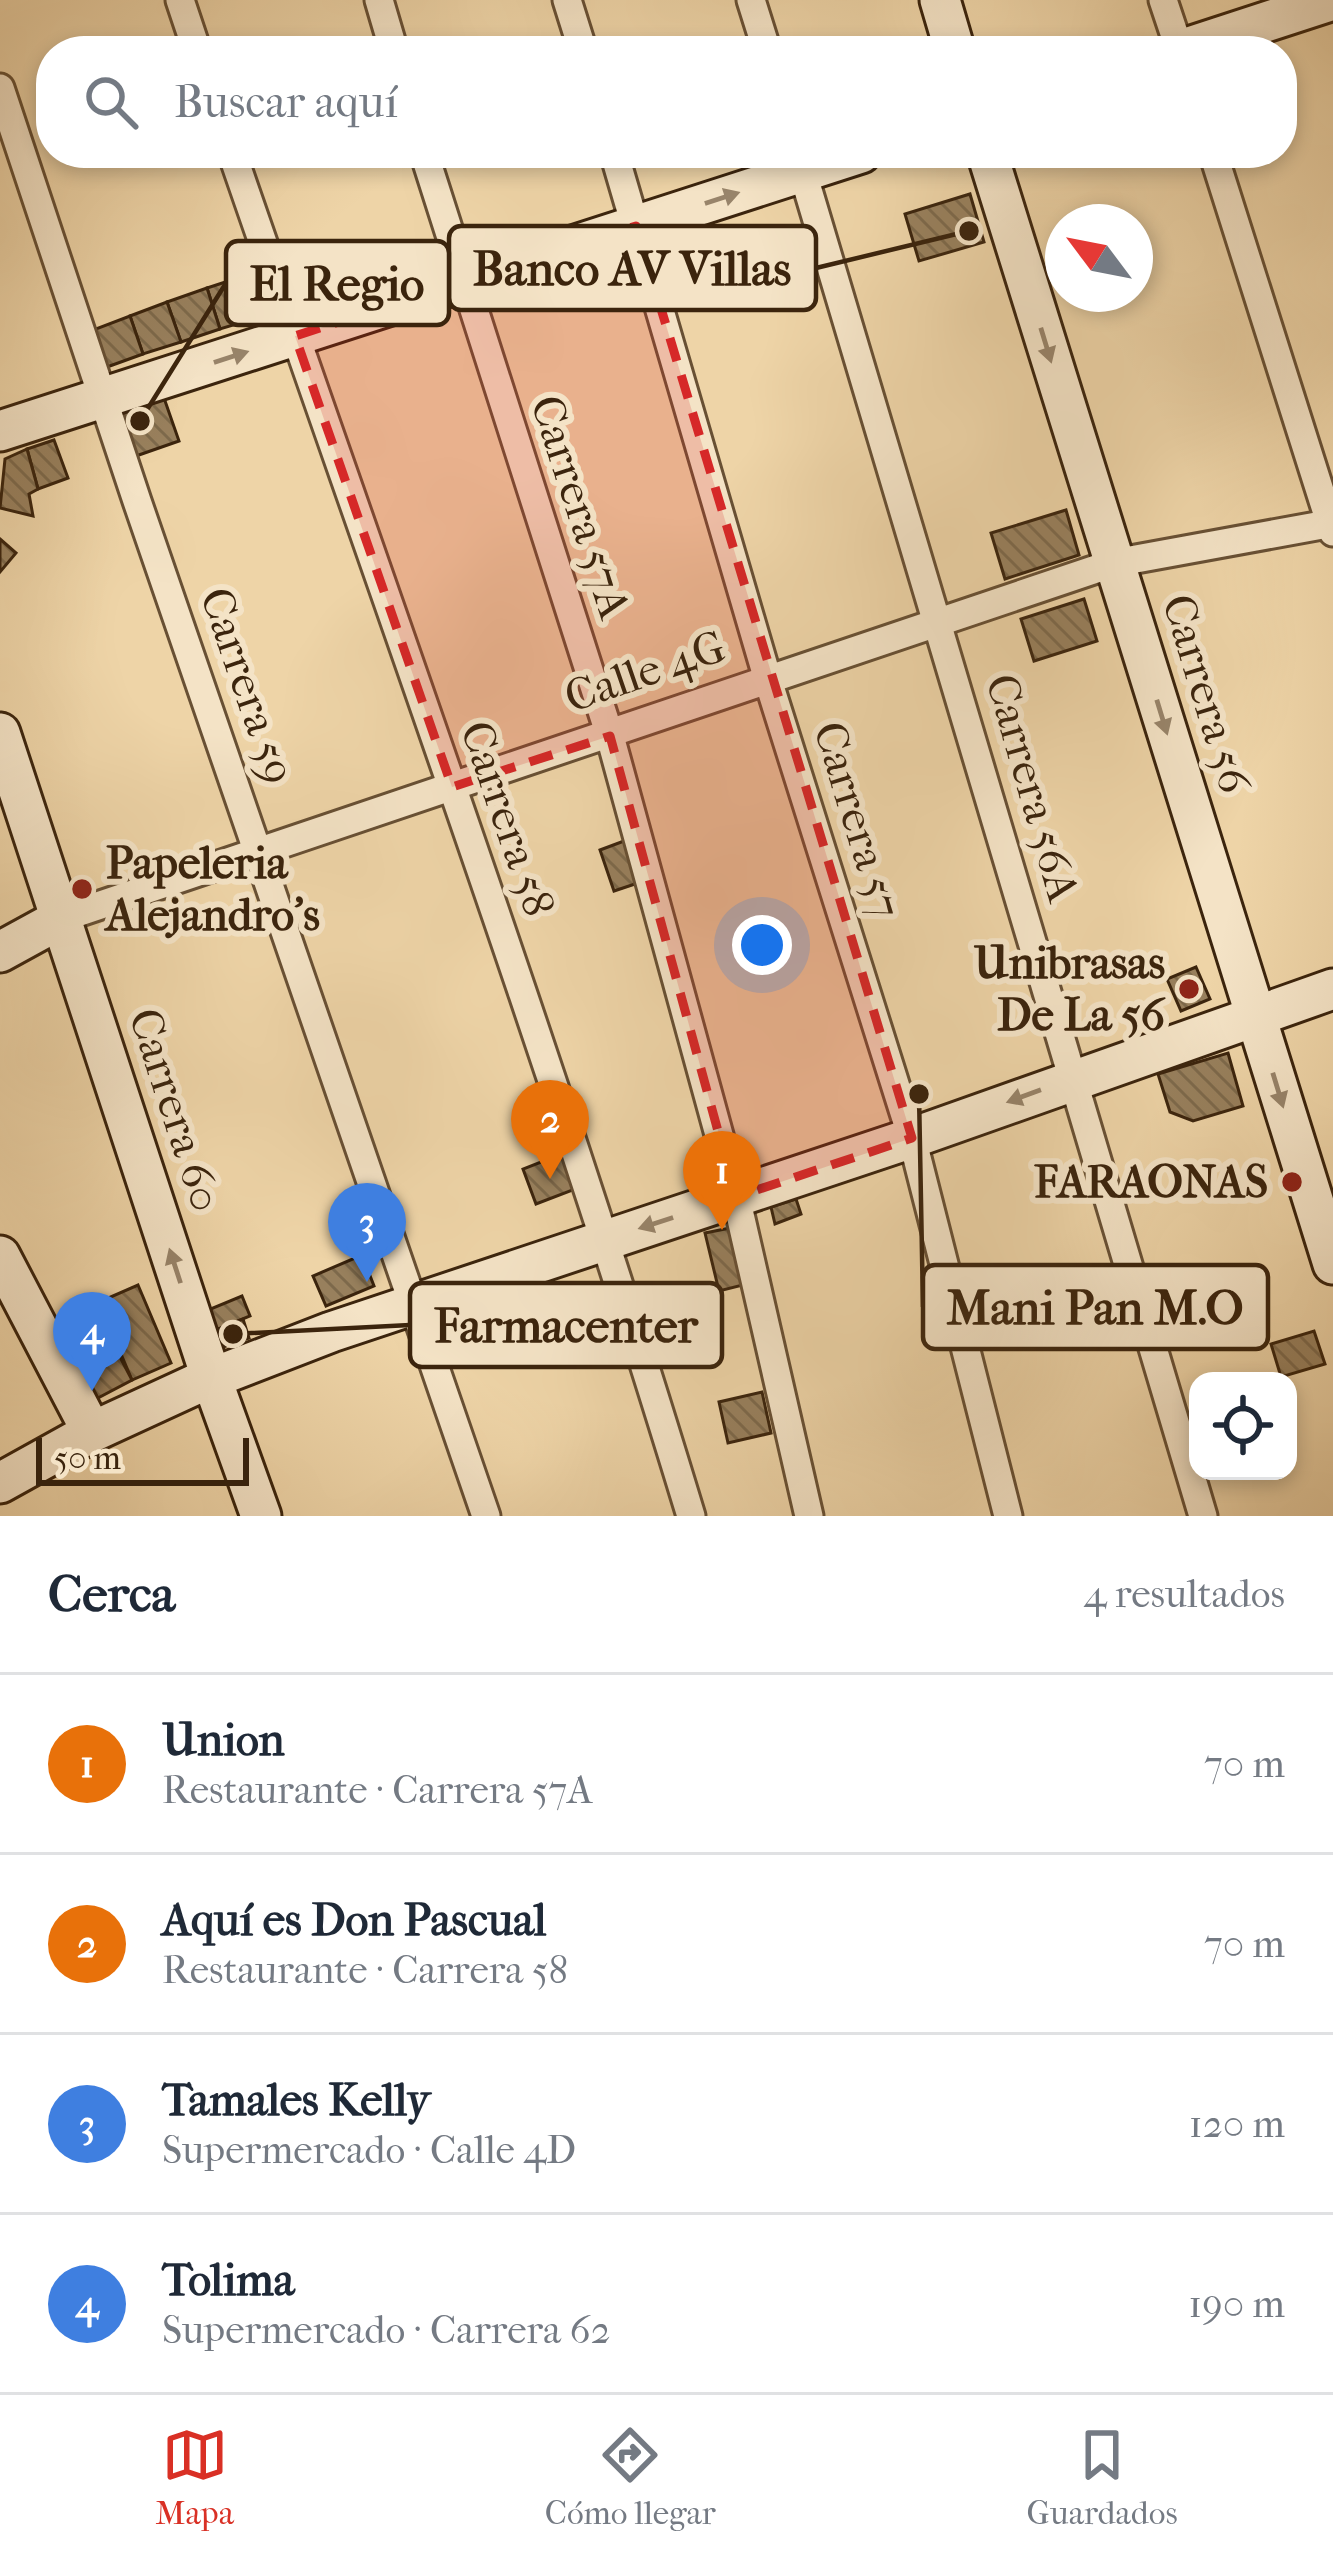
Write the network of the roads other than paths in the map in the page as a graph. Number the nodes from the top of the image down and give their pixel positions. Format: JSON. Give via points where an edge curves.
{"nodes":[{"id":1,"x":180,"y":0,"type":"edge"},
{"id":2,"x":379,"y":0,"type":"edge"},
{"id":3,"x":567,"y":0,"type":"edge"},
{"id":4,"x":752,"y":0,"type":"edge"},
{"id":5,"x":940,"y":0,"type":"edge"},
{"id":6,"x":1163,"y":0,"type":"edge"},
{"id":7,"x":1333,"y":1,"type":"edge"},
{"id":8,"x":192,"y":36,"type":"edge"},
{"id":9,"x":390,"y":36,"type":"edge"},
{"id":10,"x":578,"y":36,"type":"edge"},
{"id":11,"x":763,"y":36,"type":"edge"},
{"id":12,"x":951,"y":36,"type":"edge"},
{"id":13,"x":1174,"y":36,"type":"edge"},
{"id":14,"x":1225,"y":36,"type":"edge"},
{"id":15,"x":0,"y":88,"type":"edge"},
{"id":16,"x":237,"y":168,"type":"edge"},
{"id":17,"x":428,"y":168,"type":"edge"},
{"id":18,"x":619,"y":168,"type":"edge"},
{"id":19,"x":785,"y":168,"type":"edge"},
{"id":20,"x":802,"y":168,"type":"edge"},
{"id":21,"x":991,"y":168,"type":"edge"},
{"id":22,"x":1218,"y":168,"type":"edge"},
{"id":23,"x":636,"y":226,"type":"junction"},
{"id":24,"x":462,"y":282,"type":"junction"},
{"id":25,"x":295,"y":336,"type":"junction"},
{"id":26,"x":104,"y":398,"type":"junction"},
{"id":27,"x":0,"y":431,"type":"edge"},
{"id":28,"x":1332,"y":526,"type":"edge"},
{"id":29,"x":1114,"y":563,"type":"junction"},
{"id":30,"x":939,"y":621,"type":"junction"},
{"id":31,"x":768,"y":680,"type":"junction"},
{"id":32,"x":0,"y":733,"type":"edge"},
{"id":33,"x":610,"y":736,"type":"junction"},
{"id":34,"x":452,"y":787,"type":"junction"},
{"id":35,"x":260,"y":852,"type":"junction"},
{"id":36,"x":62,"y":918,"type":"junction"},
{"id":37,"x":0,"y":952,"type":"edge"},
{"id":38,"x":1333,"y":988,"type":"edge"},
{"id":39,"x":1255,"y":1014,"type":"junction"},
{"id":40,"x":1073,"y":1078,"type":"junction"},
{"id":41,"x":912,"y":1138,"type":"junction"},
{"id":42,"x":736,"y":1197,"type":"junction"},
{"id":43,"x":1325,"y":1209,"type":"edge"},
{"id":44,"x":602,"y":1241,"type":"junction"},
{"id":45,"x":0,"y":1256,"type":"edge"},
{"id":46,"x":1333,"y":1264,"type":"edge"},
{"id":47,"x":415,"y":1304,"type":"junction"},
{"id":48,"x":211,"y":1377,"type":"junction"},
{"id":49,"x":92,"y":1432,"type":"junction"},
{"id":50,"x":0,"y":1483,"type":"edge"},
{"id":51,"x":261,"y":1516,"type":"edge"},
{"id":52,"x":486,"y":1516,"type":"edge"},
{"id":53,"x":691,"y":1516,"type":"edge"},
{"id":54,"x":809,"y":1516,"type":"edge"},
{"id":55,"x":1008,"y":1516,"type":"edge"},
{"id":56,"x":1203,"y":1516,"type":"edge"}],
"edges":[{"from":1,"to":8,"type":"street"},
{"from":2,"to":9,"type":"street"},
{"from":3,"to":10,"type":"street"},
{"from":4,"to":11,"type":"street"},
{"from":5,"to":12,"type":"street"},
{"from":6,"to":13,"type":"street"},
{"from":7,"to":14,"type":"street"},
{"from":15,"to":26,"type":"street","name":"Carrera 59"},
{"from":16,"to":25,"type":"street","name":"Carrera 58"},
{"from":17,"to":24,"type":"street","name":"Carrera 57A"},
{"from":18,"to":23,"type":"street","name":"Carrera 57"},
{"from":23,"to":19,"type":"street","one_way":true},
{"from":20,"to":30,"type":"street","name":"Carrera 56A"},
{"from":21,"to":29,"type":"street","name":"Carrera 56","one_way":true},
{"from":22,"to":28,"type":"street"},
{"from":23,"to":24,"type":"street"},
{"from":23,"to":31,"type":"street","name":"Carrera 57"},
{"from":24,"to":25,"type":"street"},
{"from":24,"to":33,"type":"street","name":"Carrera 57A"},
{"from":26,"to":25,"type":"street","one_way":true},
{"from":25,"to":34,"type":"street","name":"Carrera 58"},
{"from":26,"to":27,"type":"street"},
{"from":26,"to":35,"type":"street","name":"Carrera 59"},
{"from":28,"to":29,"type":"street","name":"Calle 4G"},
{"from":29,"to":30,"type":"street","name":"Calle 4G"},
{"from":29,"to":39,"type":"street","name":"Carrera 56","one_way":true},
{"from":30,"to":31,"type":"street","name":"Calle 4G"},
{"from":30,"to":40,"type":"street","name":"Carrera 56A"},
{"from":31,"to":33,"type":"street","name":"Calle 4G"},
{"from":31,"to":41,"type":"street","name":"Carrera 57"},
{"from":32,"to":36,"type":"street","name":"Carrera 60"},
{"from":33,"to":34,"type":"street","name":"Calle 4G"},
{"from":33,"to":42,"type":"street","name":"Carrera 57A"},
{"from":34,"to":35,"type":"street","name":"Calle 4G"},
{"from":34,"to":44,"type":"street","name":"Carrera 58"},
{"from":35,"to":36,"type":"street","name":"Calle 4G"},
{"from":35,"to":47,"type":"street","name":"Carrera 59"},
{"from":36,"to":37,"type":"street","name":"Calle 4G"},
{"from":48,"to":36,"type":"street","name":"Carrera 60","one_way":true},
{"from":38,"to":39,"type":"street"},
{"from":39,"to":40,"type":"street"},
{"from":39,"to":43,"type":"street","name":"Carrera 56","one_way":true},
{"from":40,"to":41,"type":"street","one_way":true},
{"from":40,"to":56,"type":"street","name":"Carrera 56A"},
{"from":41,"to":42,"type":"street"},
{"from":41,"to":55,"type":"street","name":"Carrera 57"},
{"from":42,"to":44,"type":"street","one_way":true},
{"from":42,"to":54,"type":"street","name":"Carrera 57A"},
{"from":43,"to":46,"type":"street","name":"Carrera 56"},
{"from":44,"to":47,"type":"street"},
{"from":44,"to":53,"type":"street","name":"Carrera 58"},
{"from":45,"to":49,"type":"street"},
{"from":47,"to":48,"type":"street"},
{"from":47,"to":52,"type":"street","name":"Carrera 59"},
{"from":48,"to":49,"type":"street"},
{"from":48,"to":51,"type":"street","name":"Carrera 60"},
{"from":49,"to":50,"type":"street"}]}
